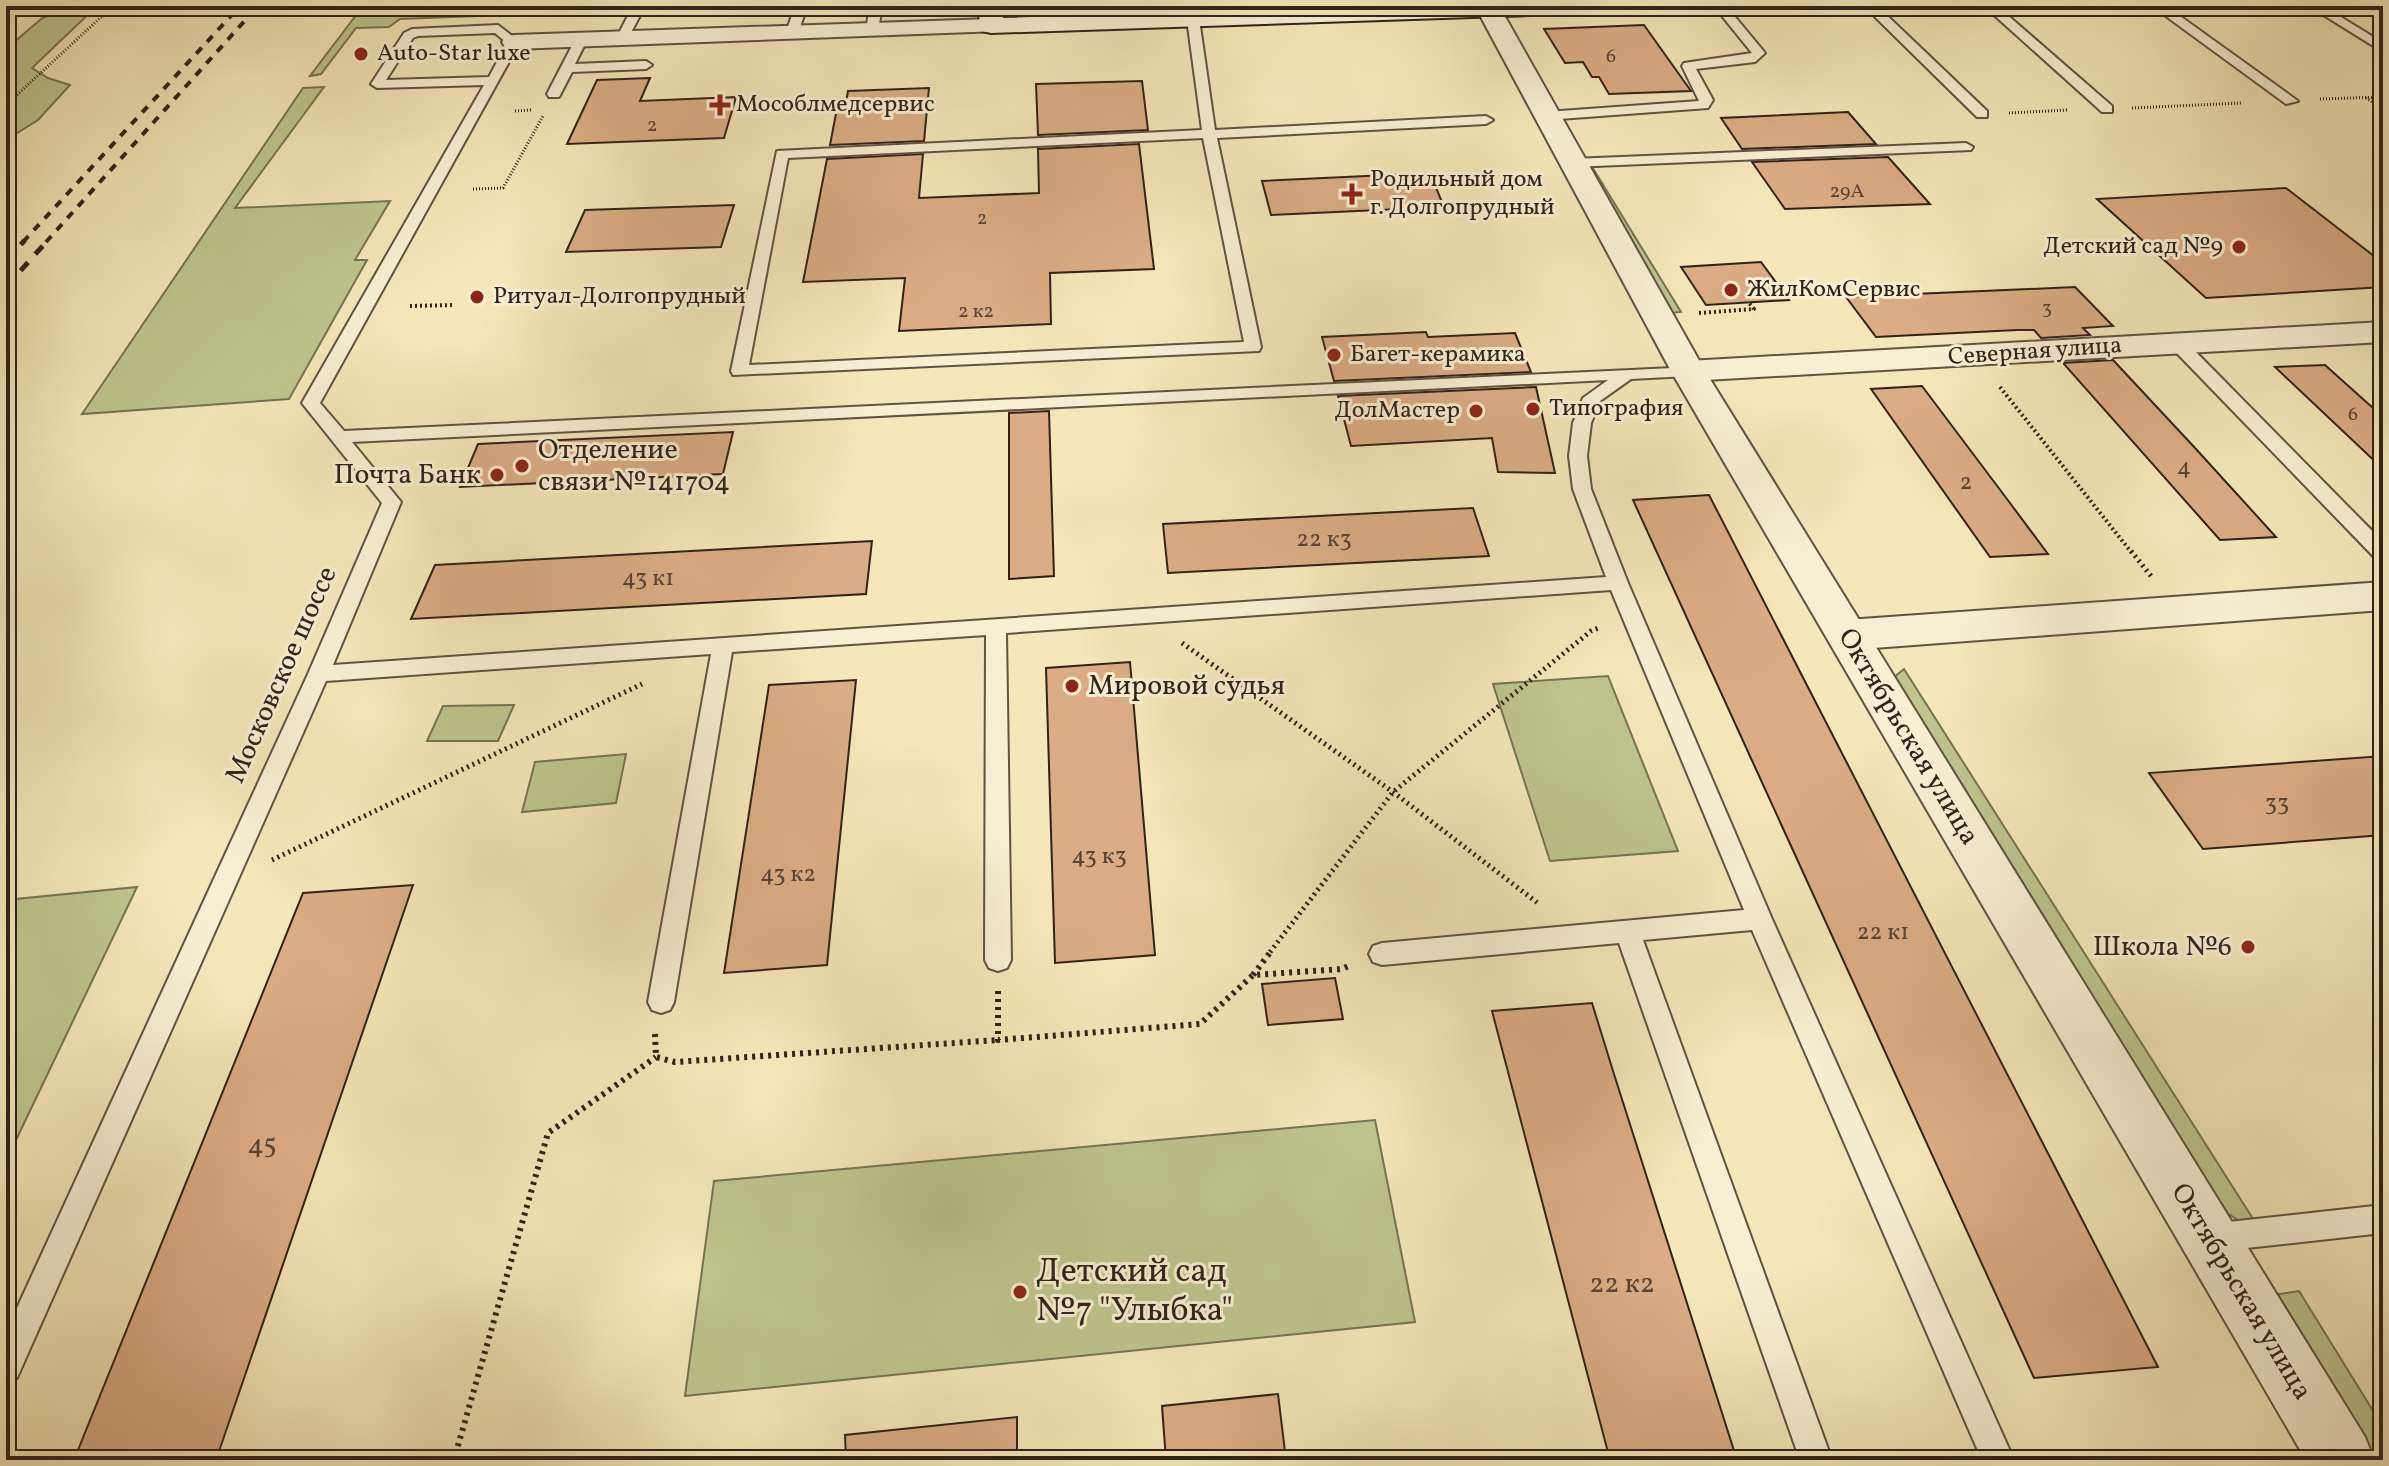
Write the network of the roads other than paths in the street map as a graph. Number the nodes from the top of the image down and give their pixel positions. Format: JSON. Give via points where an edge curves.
{"nodes":[{"id":1,"x":639,"y":6,"type":"edge"},
{"id":2,"x":801,"y":6,"type":"edge"},
{"id":3,"x":1593,"y":6,"type":"edge"},
{"id":4,"x":1720,"y":6,"type":"edge"},
{"id":5,"x":1870,"y":6,"type":"edge"},
{"id":6,"x":1990,"y":6,"type":"edge"},
{"id":7,"x":2158,"y":6,"type":"edge"},
{"id":8,"x":2315,"y":6,"type":"edge"},
{"id":9,"x":1488,"y":8,"type":"edge"},
{"id":10,"x":1386,"y":10,"type":"edge"},
{"id":11,"x":1218,"y":12,"type":"edge"},
{"id":12,"x":1145,"y":13,"type":"edge"},
{"id":13,"x":992,"y":16,"type":"edge"},
{"id":14,"x":874,"y":18,"type":"edge"},
{"id":15,"x":1193,"y":19,"type":"junction"},
{"id":16,"x":792,"y":33,"type":"junction"},
{"id":17,"x":622,"y":39,"type":"junction"},
{"id":18,"x":581,"y":40,"type":"junction"},
{"id":19,"x":514,"y":42,"type":"junction"},
{"id":20,"x":2383,"y":48,"type":"edge"},
{"id":21,"x":646,"y":65,"type":"dead end"},
{"id":22,"x":567,"y":68,"type":"junction"},
{"id":23,"x":492,"y":81,"type":"junction"},
{"id":24,"x":554,"y":94,"type":"road end"},
{"id":25,"x":2291,"y":101,"type":"road end"},
{"id":26,"x":2107,"y":109,"type":"road end"},
{"id":27,"x":1982,"y":114,"type":"road end"},
{"id":28,"x":1546,"y":116,"type":"junction"},
{"id":29,"x":1486,"y":120,"type":"dead end"},
{"id":30,"x":1209,"y":134,"type":"junction"},
{"id":31,"x":1966,"y":147,"type":"dead end"},
{"id":32,"x":1572,"y":163,"type":"junction"},
{"id":33,"x":2378,"y":337,"type":"edge"},
{"id":34,"x":2177,"y":343,"type":"junction"},
{"id":35,"x":1688,"y":371,"type":"junction"},
{"id":36,"x":1625,"y":376,"type":"junction"},
{"id":37,"x":339,"y":437,"type":"junction"},
{"id":38,"x":2383,"y":554,"type":"edge"},
{"id":39,"x":1618,"y":583,"type":"junction"},
{"id":40,"x":2383,"y":596,"type":"edge"},
{"id":41,"x":996,"y":628,"type":"junction"},
{"id":42,"x":1847,"y":635,"type":"junction"},
{"id":43,"x":723,"y":645,"type":"junction"},
{"id":44,"x":319,"y":674,"type":"junction"},
{"id":45,"x":1760,"y":919,"type":"junction"},
{"id":46,"x":1627,"y":931,"type":"junction"},
{"id":47,"x":1382,"y":954,"type":"road end"},
{"id":48,"x":998,"y":960,"type":"road end"},
{"id":49,"x":661,"y":1002,"type":"road end"},
{"id":50,"x":2383,"y":1219,"type":"edge"},
{"id":51,"x":2209,"y":1239,"type":"junction"},
{"id":52,"x":6,"y":1367,"type":"edge"},
{"id":53,"x":1816,"y":1460,"type":"edge"},
{"id":54,"x":1998,"y":1460,"type":"edge"},
{"id":55,"x":2342,"y":1460,"type":"edge"}],
"edges":[{"from":1,"to":17,"type":"lane"},
{"from":2,"to":16,"type":"lane"},
{"from":3,"to":9,"type":"street"},
{"from":4,"to":28,"type":"lane","via":[[1759,53],[1755,58],[1688,66],[1706,100],[1703,105]]},
{"from":5,"to":27,"type":"lane"},
{"from":6,"to":26,"type":"lane"},
{"from":7,"to":25,"type":"lane"},
{"from":8,"to":20,"type":"lane"},
{"from":9,"to":10,"type":"street"},
{"from":9,"to":28,"type":"street","name":"Октябрьская улица"},
{"from":10,"to":11,"type":"street"},
{"from":11,"to":15,"type":"street"},
{"from":12,"to":13,"type":"street"},
{"from":12,"to":15,"type":"street"},
{"from":13,"to":14,"type":"street"},
{"from":14,"to":16,"type":"street"},
{"from":15,"to":30,"type":"lane"},
{"from":16,"to":17,"type":"street"},
{"from":17,"to":18,"type":"street"},
{"from":18,"to":19,"type":"street"},
{"from":18,"to":22,"type":"lane"},
{"from":19,"to":23,"type":"lane","name":"Московское шоссе"},
{"from":19,"to":23,"type":"lane","via":[[498,29],[416,32],[377,84]]},
{"from":21,"to":22,"type":"lane"},
{"from":22,"to":24,"type":"lane"},
{"from":23,"to":37,"type":"lane","name":"Московское шоссе","via":[[311,403]]},
{"from":28,"to":32,"type":"street","name":"Октябрьская улица"},
{"from":29,"to":30,"type":"lane"},
{"from":30,"to":30,"type":"lane","via":[[782,154],[739,371],[1253,347]]},
{"from":31,"to":32,"type":"lane"},
{"from":32,"to":35,"type":"street","name":"Октябрьская улица"},
{"from":33,"to":34,"type":"street","name":"Северная улица"},
{"from":34,"to":35,"type":"street","name":"Северная улица"},
{"from":34,"to":38,"type":"lane"},
{"from":35,"to":36,"type":"lane"},
{"from":35,"to":42,"type":"street","name":"Октябрьская улица"},
{"from":36,"to":37,"type":"lane"},
{"from":36,"to":39,"type":"lane","via":[[1592,398],[1578,456],[1582,489]]},
{"from":37,"to":44,"type":"lane","name":"Московское шоссе","via":[[392,502]]},
{"from":39,"to":41,"type":"lane"},
{"from":39,"to":45,"type":"lane"},
{"from":40,"to":42,"type":"street"},
{"from":41,"to":43,"type":"lane"},
{"from":41,"to":48,"type":"lane"},
{"from":42,"to":51,"type":"street","name":"Октябрьская улица"},
{"from":43,"to":44,"type":"lane"},
{"from":43,"to":49,"type":"lane"},
{"from":44,"to":52,"type":"lane","name":"Московское шоссе"},
{"from":45,"to":46,"type":"lane"},
{"from":45,"to":54,"type":"lane"},
{"from":46,"to":47,"type":"lane"},
{"from":46,"to":53,"type":"lane"},
{"from":50,"to":51,"type":"lane","via":[[2268,1228]]},
{"from":51,"to":55,"type":"street","name":"Октябрьская улица"}]}
